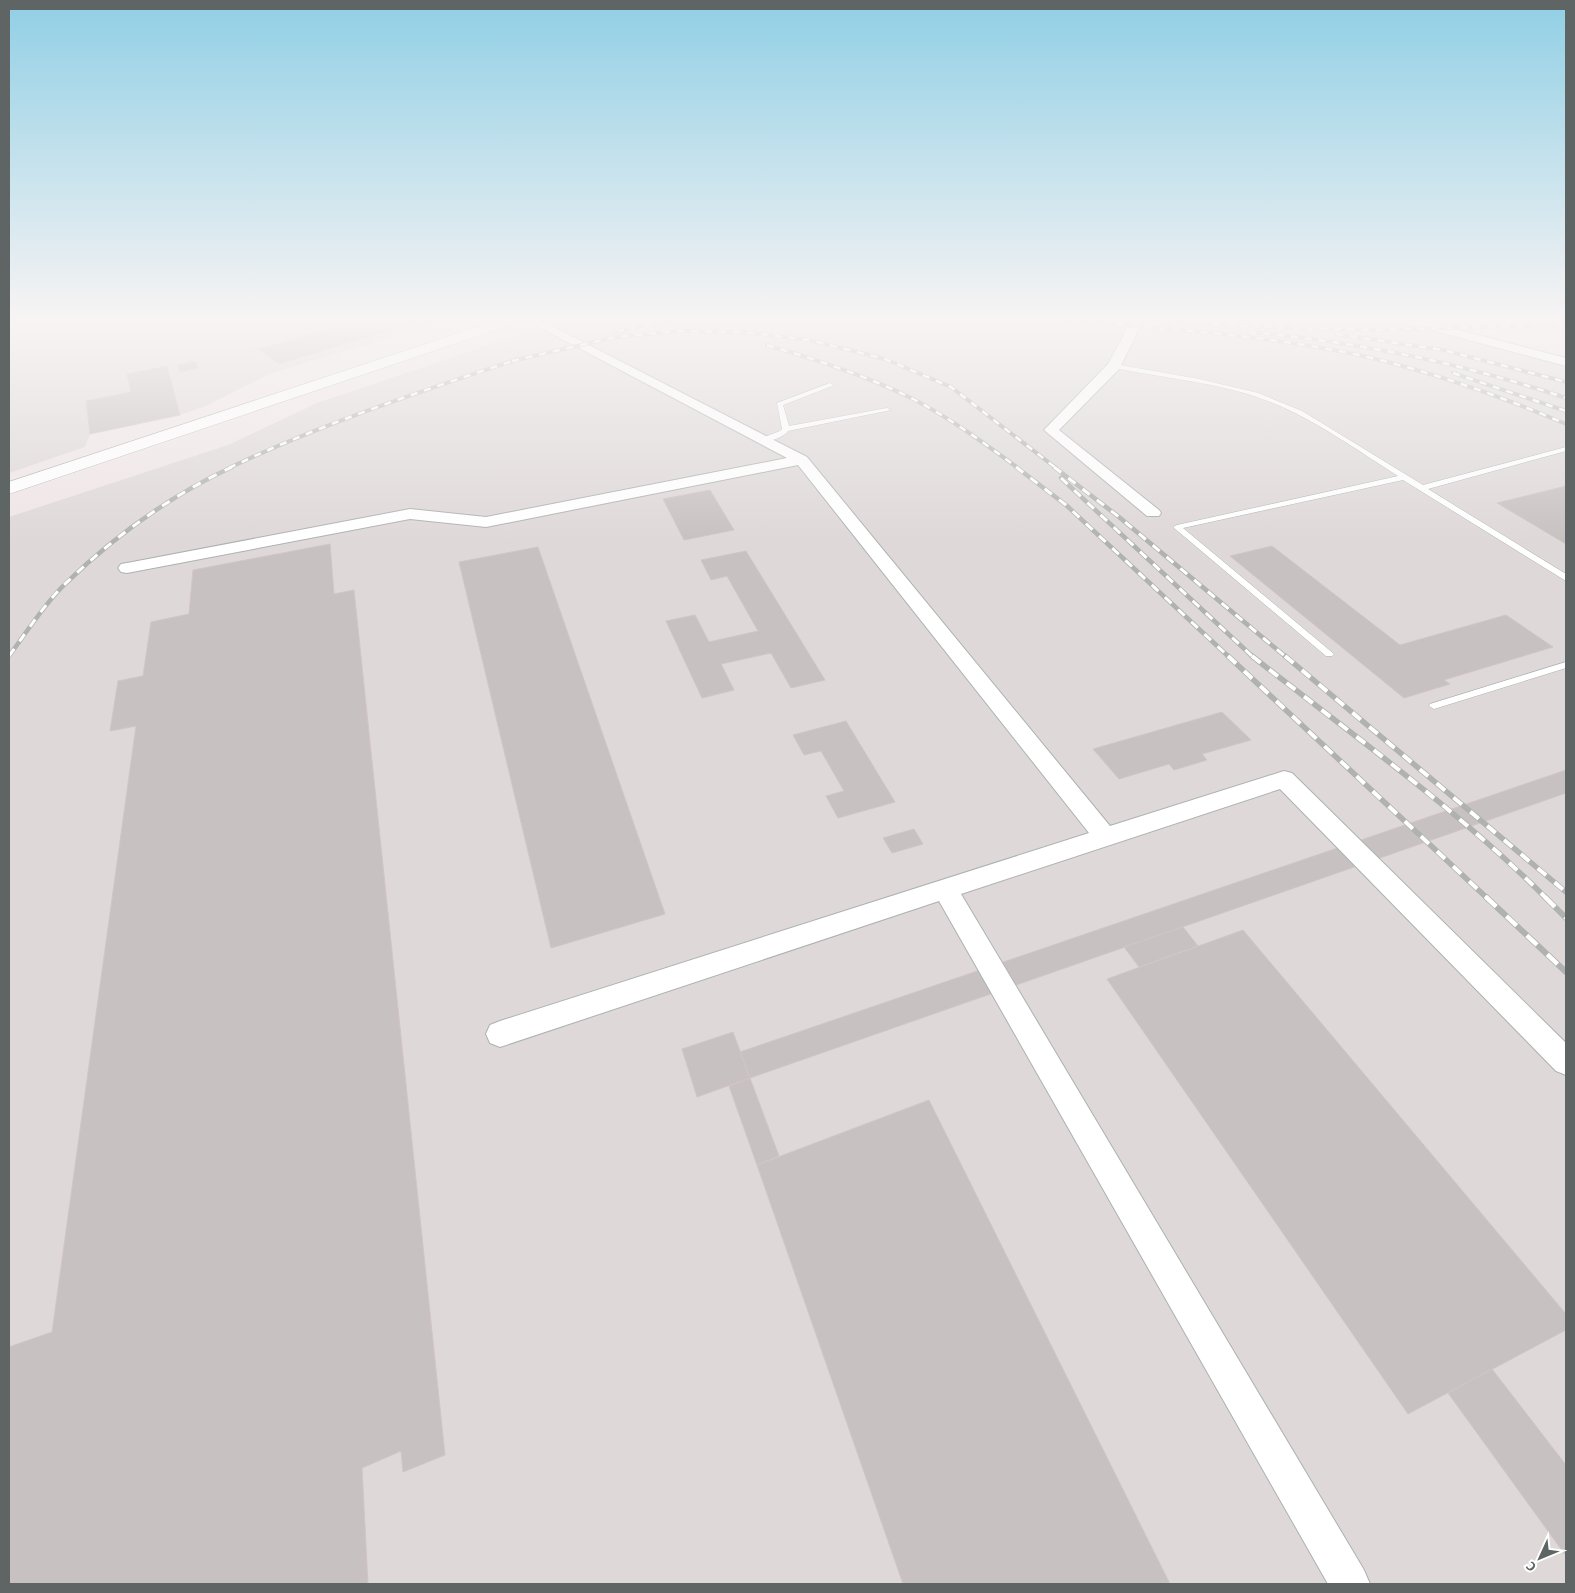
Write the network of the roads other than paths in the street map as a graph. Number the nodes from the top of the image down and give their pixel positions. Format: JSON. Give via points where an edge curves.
{"nodes":[{"id":1,"x":292,"y":393,"type":"edge"},
{"id":2,"x":674,"y":393,"type":"edge"},
{"id":3,"x":808,"y":393,"type":"edge"},
{"id":4,"x":1088,"y":393,"type":"edge"},
{"id":5,"x":1253,"y":393,"type":"edge"},
{"id":6,"x":887,"y":410,"type":"dead end"},
{"id":7,"x":786,"y":430,"type":"junction"},
{"id":8,"x":765,"y":440,"type":"junction"},
{"id":9,"x":1566,"y":450,"type":"edge"},
{"id":10,"x":802,"y":460,"type":"junction"},
{"id":11,"x":1404,"y":477,"type":"junction"},
{"id":12,"x":9,"y":488,"type":"edge"},
{"id":13,"x":1422,"y":488,"type":"junction"},
{"id":14,"x":1153,"y":513,"type":"dead end"},
{"id":15,"x":128,"y":568,"type":"dead end"},
{"id":16,"x":1566,"y":578,"type":"edge"},
{"id":17,"x":1328,"y":654,"type":"dead end"},
{"id":18,"x":1566,"y":665,"type":"edge"},
{"id":19,"x":1434,"y":706,"type":"dead end"},
{"id":20,"x":1105,"y":838,"type":"junction"},
{"id":21,"x":946,"y":889,"type":"junction"},
{"id":22,"x":500,"y":1034,"type":"dead end"},
{"id":23,"x":1566,"y":1062,"type":"edge"},
{"id":24,"x":1350,"y":1584,"type":"edge"}],
"edges":[{"from":1,"to":12,"type":"street"},
{"from":2,"to":8,"type":"street"},
{"from":3,"to":7,"type":"lane","via":[[780,404]]},
{"from":4,"to":14,"type":"street","via":[[1052,430]]},
{"from":5,"to":11,"type":"lane","via":[[1300,412]]},
{"from":6,"to":7,"type":"lane"},
{"from":7,"to":8,"type":"lane"},
{"from":8,"to":10,"type":"street"},
{"from":9,"to":13,"type":"lane"},
{"from":10,"to":15,"type":"street","via":[[486,522],[410,514]]},
{"from":10,"to":20,"type":"street"},
{"from":11,"to":13,"type":"lane"},
{"from":11,"to":17,"type":"lane","via":[[1177,527]]},
{"from":13,"to":16,"type":"lane"},
{"from":18,"to":19,"type":"lane"},
{"from":20,"to":21,"type":"street"},
{"from":20,"to":23,"type":"street","via":[[1284,779]]},
{"from":21,"to":22,"type":"street"},
{"from":21,"to":24,"type":"street"}]}
